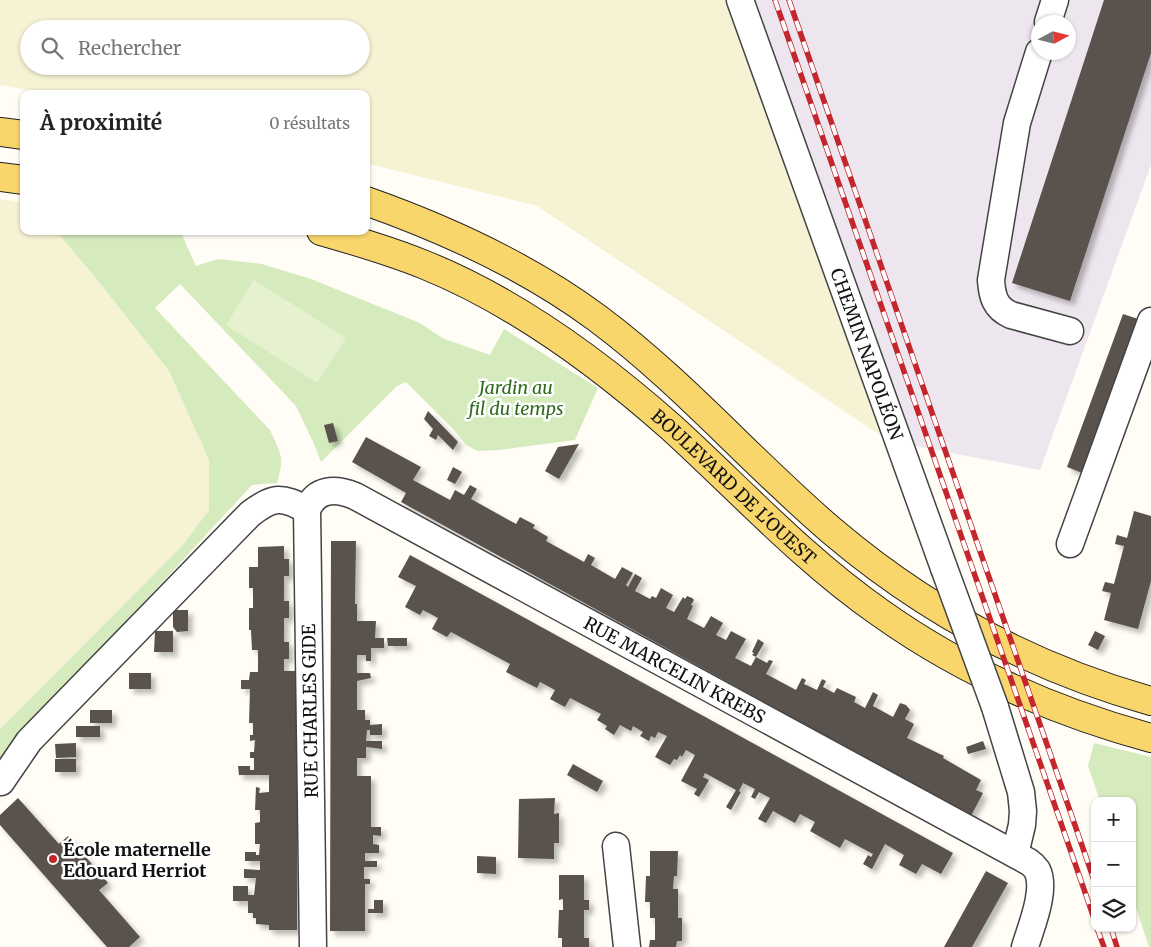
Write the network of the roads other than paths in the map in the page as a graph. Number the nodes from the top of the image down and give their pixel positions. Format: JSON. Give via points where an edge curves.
{"nodes":[{"id":1,"x":740,"y":0,"type":"edge"},
{"id":2,"x":1055,"y":0,"type":"edge"},
{"id":3,"x":1050,"y":15,"type":"edge"},
{"id":4,"x":1037,"y":60,"type":"edge"},
{"id":5,"x":0,"y":132,"type":"edge"},
{"id":6,"x":20,"y":135,"type":"edge"},
{"id":7,"x":0,"y":176,"type":"edge"},
{"id":8,"x":20,"y":179,"type":"edge"},
{"id":9,"x":370,"y":202,"type":"edge"},
{"id":10,"x":334,"y":235,"type":"edge"},
{"id":11,"x":1151,"y":320,"type":"edge"},
{"id":12,"x":1070,"y":331,"type":"dead end"},
{"id":13,"x":307,"y":510,"type":"junction"},
{"id":14,"x":1070,"y":544,"type":"dead end"},
{"id":15,"x":1151,"y":701,"type":"edge"},
{"id":16,"x":1151,"y":738,"type":"edge"},
{"id":17,"x":1,"y":782,"type":"dead end"},
{"id":18,"x":616,"y":846,"type":"dead end"},
{"id":19,"x":1015,"y":854,"type":"junction"},
{"id":20,"x":313,"y":947,"type":"edge"},
{"id":21,"x":627,"y":947,"type":"edge"},
{"id":22,"x":1025,"y":947,"type":"edge"}],
"edges":[{"from":1,"to":19,"type":"street","name":"CHEMIN NAPOLÉON","bridge":true,"via":[[995,707],[1021,792],[1022,825]]},
{"from":2,"to":3,"type":"street"},
{"from":4,"to":12,"type":"street","via":[[1017,123],[991,280],[992,293],[1002,311]]},
{"from":5,"to":6,"type":"main road"},
{"from":7,"to":8,"type":"main road"},
{"from":9,"to":15,"type":"main road","name":"BOULEVARD DE L'OUEST","via":[[472,243],[537,278],[596,317],[642,355],[831,530],[895,580],[949,616],[1054,667]]},
{"from":10,"to":16,"type":"main road","name":"BOULEVARD DE L'OUEST","via":[[387,251],[471,286],[548,332],[631,393],[672,428],[815,561],[877,611],[930,645],[1022,694],[1087,719]]},
{"from":11,"to":14,"type":"street"},
{"from":13,"to":17,"type":"street","via":[[282,499],[263,504],[250,514],[29,741]]},
{"from":13,"to":19,"type":"street","name":"RUE MARCELIN KREBS","via":[[310,502],[324,492],[344,492],[354,496]]},
{"from":13,"to":20,"type":"street","name":"RUE CHARLES GIDE"},
{"from":18,"to":21,"type":"street"},
{"from":19,"to":22,"type":"street","name":"RUE MARCELIN KREBS","via":[[1037,869],[1040,879],[1041,889]]}]}
